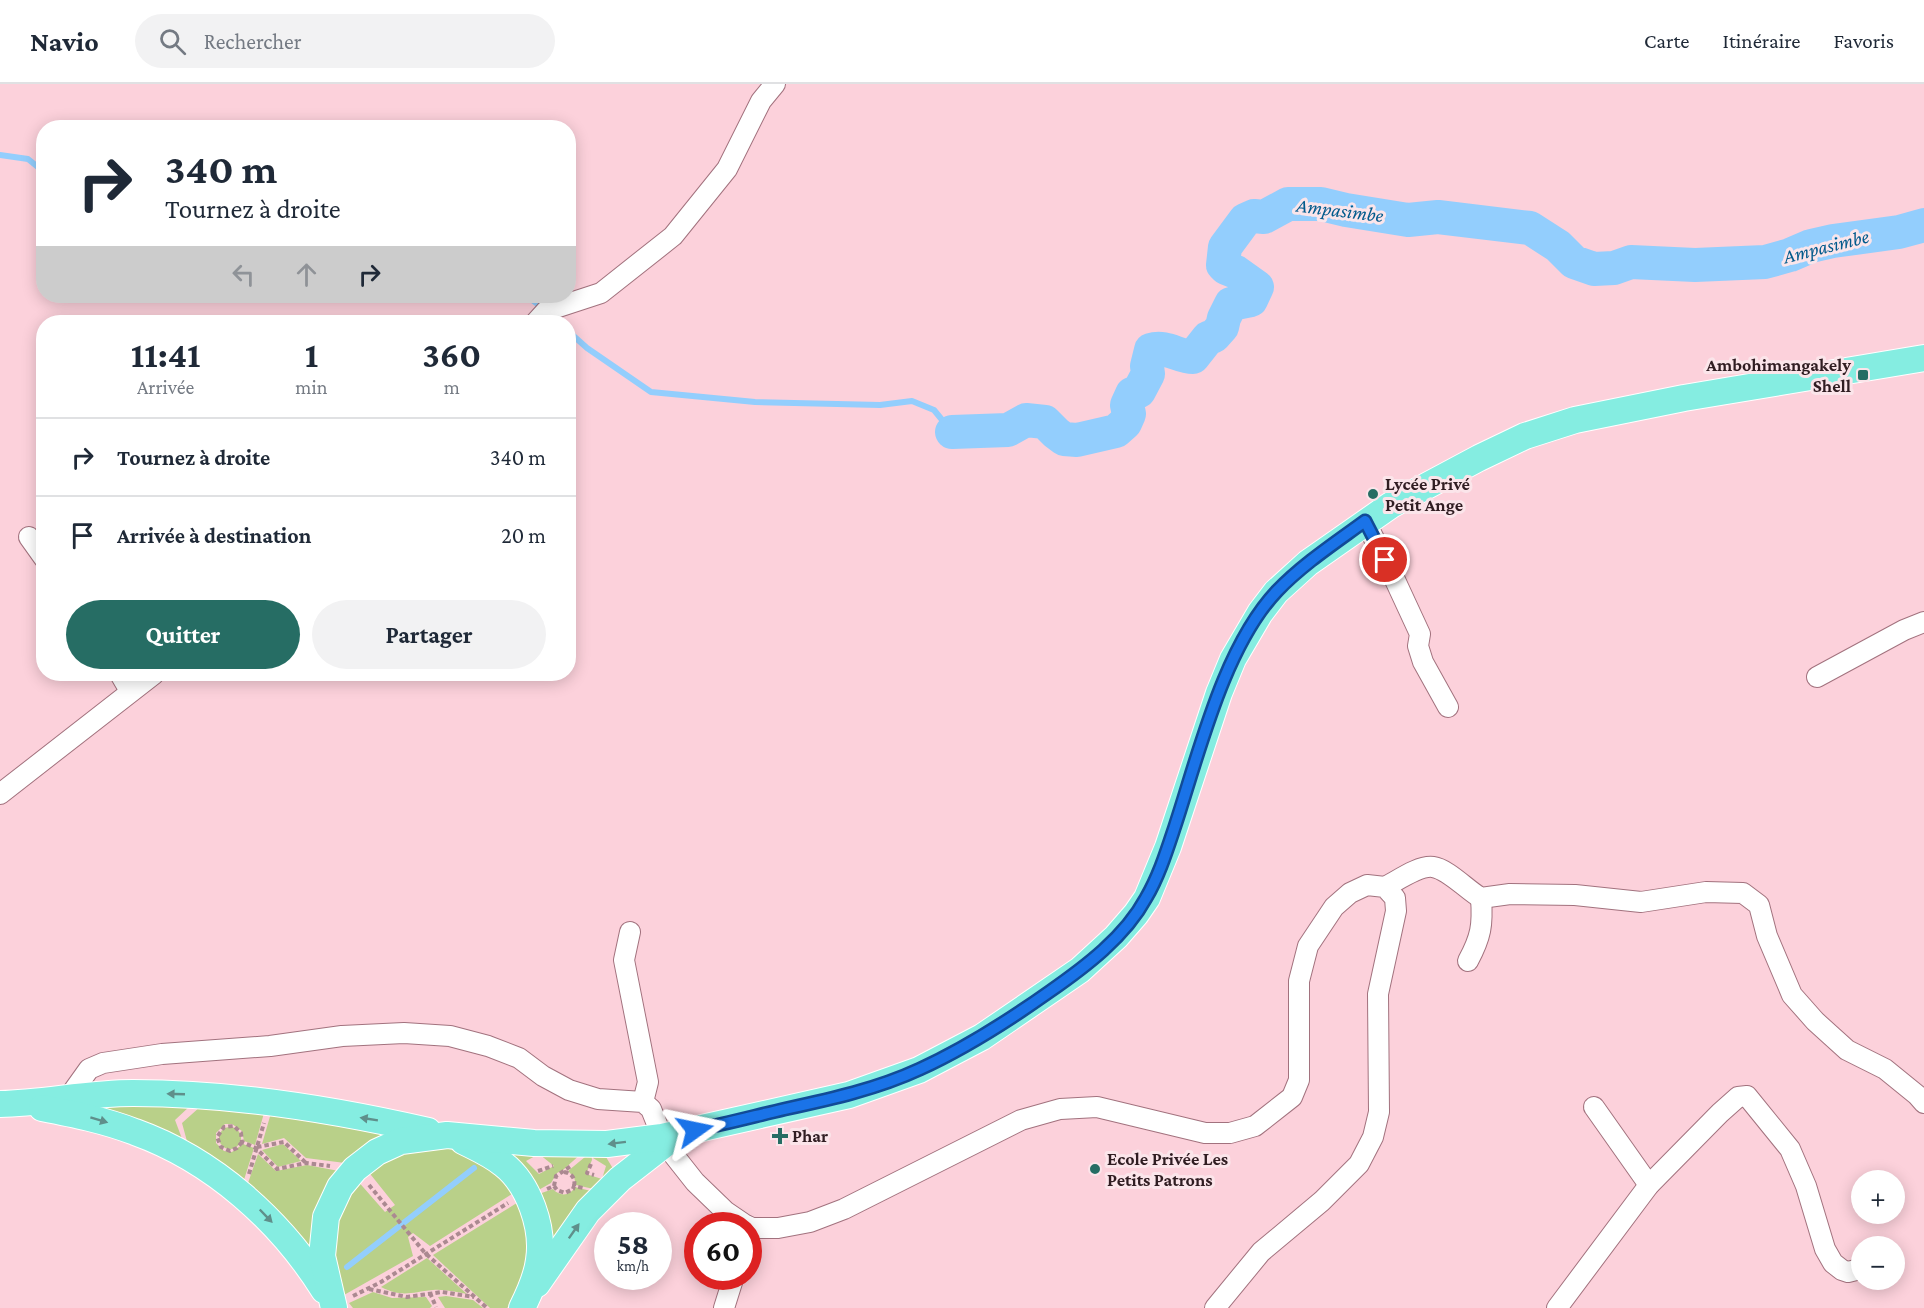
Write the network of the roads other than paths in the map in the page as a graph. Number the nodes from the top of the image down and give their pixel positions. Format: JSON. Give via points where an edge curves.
{"nodes":[{"id":1,"x":775,"y":84,"type":"edge"},
{"id":2,"x":576,"y":301,"type":"edge"},
{"id":3,"x":571,"y":303,"type":"edge"},
{"id":4,"x":542,"y":315,"type":"edge"},
{"id":5,"x":1924,"y":358,"type":"edge"},
{"id":6,"x":1365,"y":521,"type":"junction"},
{"id":7,"x":29,"y":537,"type":"dead end"},
{"id":8,"x":36,"y":547,"type":"edge"},
{"id":9,"x":1924,"y":622,"type":"edge"},
{"id":10,"x":1817,"y":677,"type":"dead end"},
{"id":11,"x":124,"y":681,"type":"edge"},
{"id":12,"x":144,"y":681,"type":"edge"},
{"id":13,"x":130,"y":691,"type":"junction"},
{"id":14,"x":1448,"y":707,"type":"dead end"},
{"id":15,"x":0,"y":794,"type":"edge"},
{"id":16,"x":1385,"y":887,"type":"junction"},
{"id":17,"x":1481,"y":898,"type":"junction"},
{"id":18,"x":630,"y":932,"type":"dead end"},
{"id":19,"x":1468,"y":961,"type":"dead end"},
{"id":20,"x":69,"y":1096,"type":"junction"},
{"id":21,"x":644,"y":1102,"type":"junction"},
{"id":22,"x":1924,"y":1103,"type":"edge"},
{"id":23,"x":10,"y":1104,"type":"edge"},
{"id":24,"x":1594,"y":1107,"type":"dead end"},
{"id":25,"x":447,"y":1136,"type":"junction"},
{"id":26,"x":664,"y":1140,"type":"junction"},
{"id":27,"x":1649,"y":1185,"type":"junction"},
{"id":28,"x":726,"y":1212,"type":"edge"},
{"id":29,"x":762,"y":1229,"type":"edge"},
{"id":30,"x":1851,"y":1271,"type":"edge"},
{"id":31,"x":730,"y":1290,"type":"edge"},
{"id":32,"x":523,"y":1304,"type":"edge"},
{"id":33,"x":334,"y":1308,"type":"edge"},
{"id":34,"x":724,"y":1308,"type":"edge"},
{"id":35,"x":1215,"y":1308,"type":"edge"},
{"id":36,"x":1557,"y":1308,"type":"edge"}],
"edges":[{"from":1,"to":2,"type":"street","via":[[761,101],[727,169],[673,236],[602,293]]},
{"from":3,"to":4,"type":"street"},
{"from":5,"to":6,"type":"main road","via":[[1575,420],[1525,436]]},
{"from":6,"to":14,"type":"street","via":[[1420,634],[1418,646],[1423,662]]},
{"from":6,"to":26,"type":"main road","via":[[1276,592],[1247,633],[1219,693],[1147,898],[1116,937],[1080,970],[982,1037],[919,1070],[849,1095]]},
{"from":7,"to":8,"type":"street"},
{"from":9,"to":10,"type":"street"},
{"from":11,"to":13,"type":"street"},
{"from":12,"to":13,"type":"street"},
{"from":13,"to":15,"type":"street"},
{"from":16,"to":17,"type":"street","via":[[1413,872],[1433,867]]},
{"from":16,"to":29,"type":"street","via":[[1367,885],[1350,893],[1334,907],[1308,946],[1299,981],[1299,1080],[1292,1097],[1255,1126],[1230,1133],[1205,1133],[1097,1107],[1060,1109],[1021,1120],[844,1209],[810,1222]]},
{"from":16,"to":35,"type":"street","via":[[1395,898],[1396,911],[1378,994],[1379,1112],[1373,1137],[1359,1164],[1261,1252]]},
{"from":17,"to":19,"type":"street","via":[[1483,924]]},
{"from":17,"to":22,"type":"street","via":[[1510,894],[1575,895],[1641,902],[1706,892],[1743,893],[1759,905],[1767,936],[1792,995],[1846,1050],[1885,1069]]},
{"from":18,"to":21,"type":"street","via":[[624,960],[648,1082]]},
{"from":20,"to":21,"type":"street","via":[[89,1069],[103,1063],[342,1036],[404,1033],[450,1035],[519,1058],[569,1090],[598,1099]]},
{"from":20,"to":23,"type":"main road"},
{"from":25,"to":20,"type":"main road","one_way":true,"via":[[391,1122],[208,1095]]},
{"from":21,"to":26,"type":"street"},
{"from":23,"to":33,"type":"main road","one_way":true,"via":[[84,1116],[136,1132],[217,1176],[262,1212],[292,1245]]},
{"from":24,"to":27,"type":"street"},
{"from":26,"to":25,"type":"main road","one_way":true,"via":[[534,1143]]},
{"from":25,"to":32,"type":"main road","via":[[505,1165],[526,1192],[536,1225],[539,1261]]},
{"from":25,"to":33,"type":"main road","via":[[401,1141],[377,1152],[339,1187],[326,1217],[322,1256]]},
{"from":26,"to":28,"type":"street","via":[[694,1182]]},
{"from":32,"to":26,"type":"main road","one_way":true,"via":[[604,1185]]},
{"from":27,"to":30,"type":"street","via":[[1720,1113],[1738,1097],[1747,1096],[1790,1149],[1833,1263]]},
{"from":27,"to":36,"type":"street"},
{"from":31,"to":34,"type":"street"}]}
